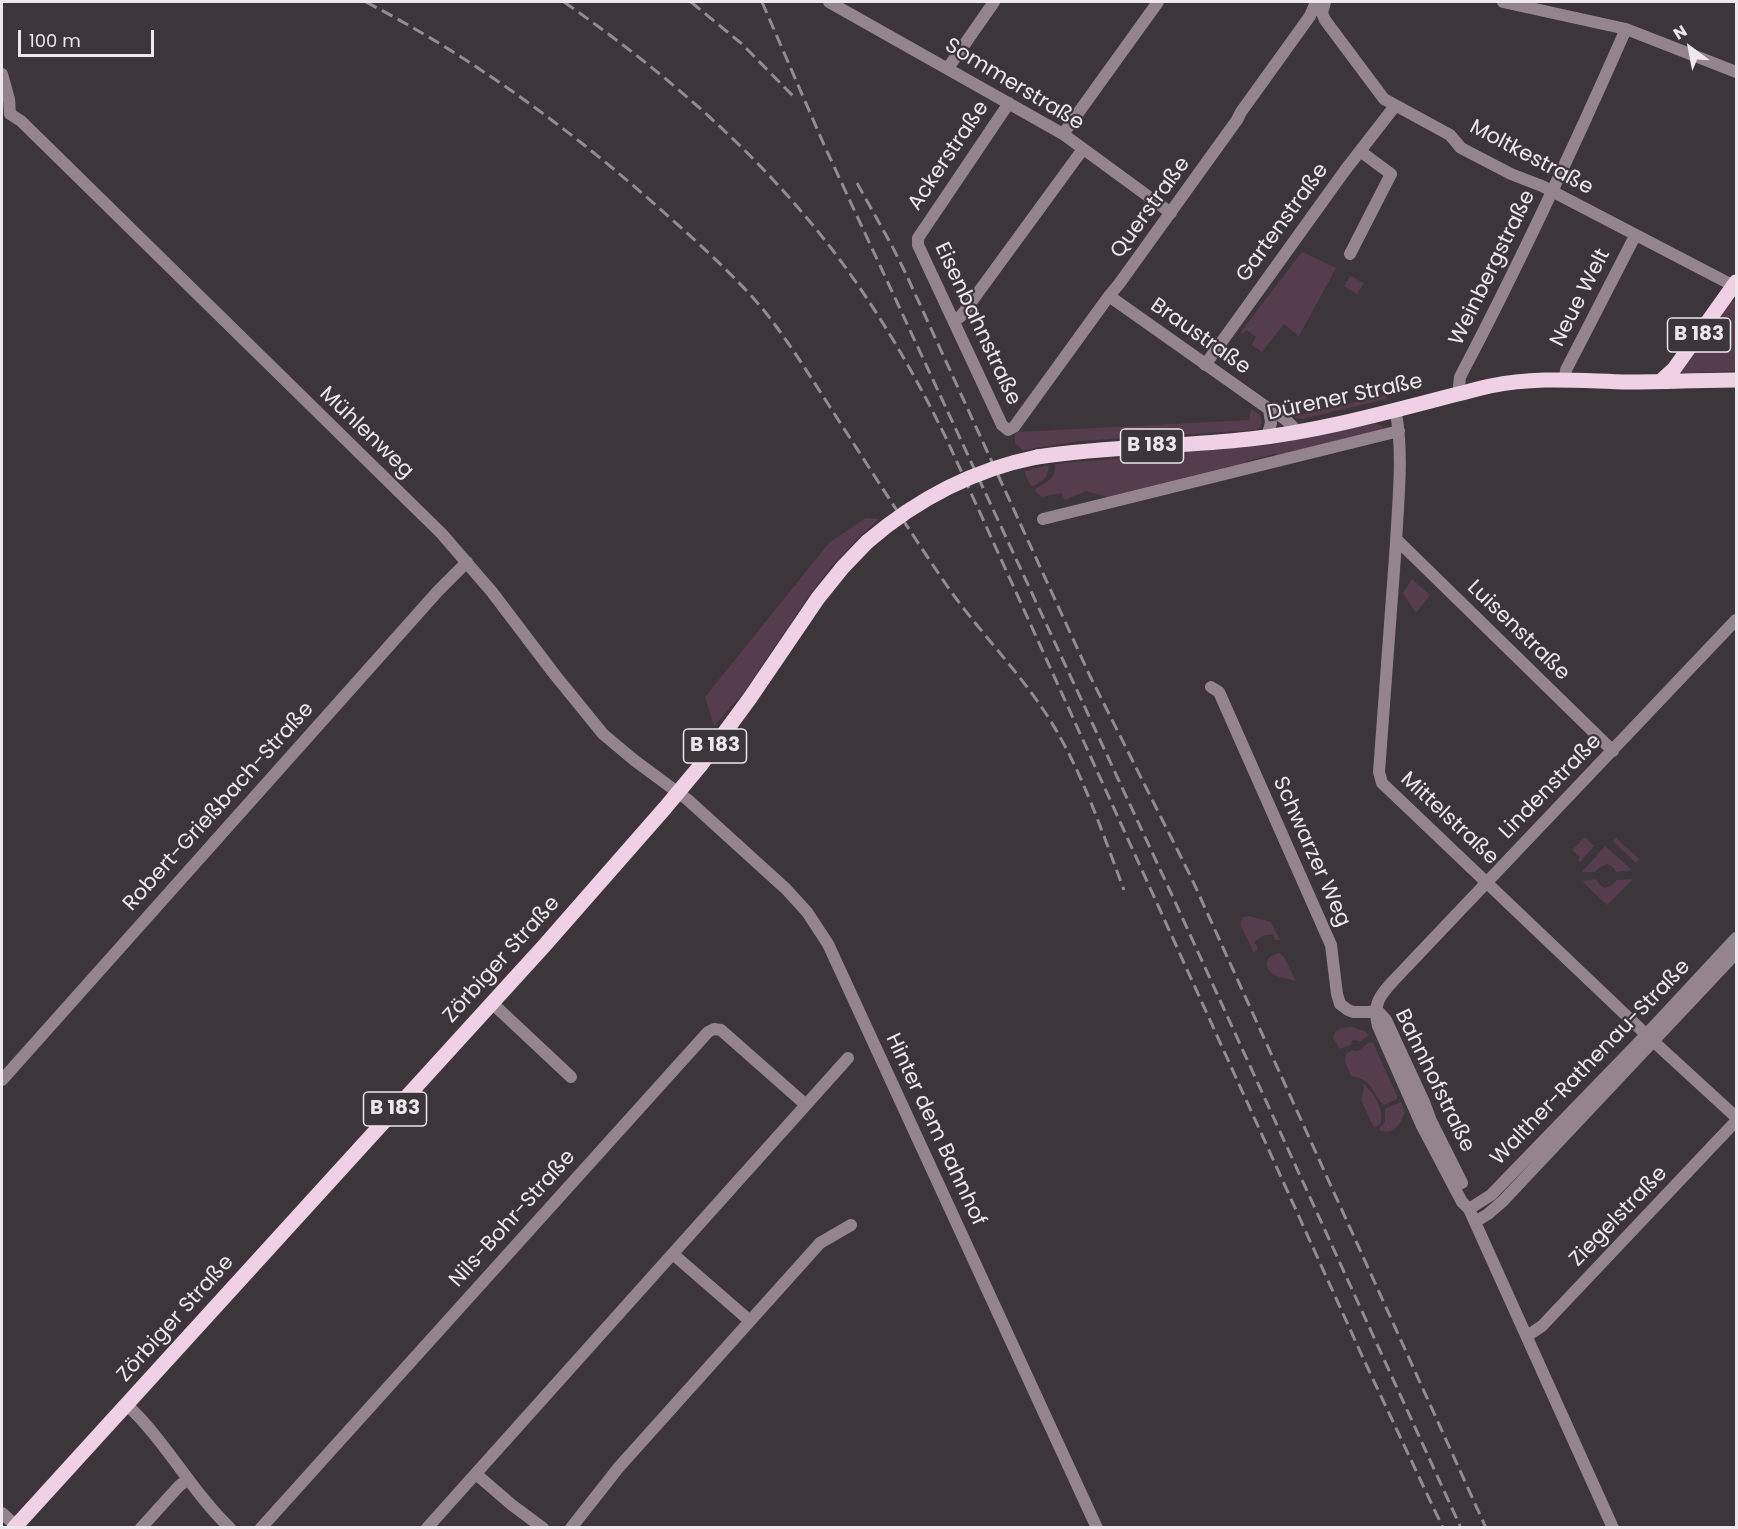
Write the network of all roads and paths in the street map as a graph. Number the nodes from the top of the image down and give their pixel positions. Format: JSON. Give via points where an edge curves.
{"nodes":[{"id":1,"x":830,"y":2,"type":"edge"},
{"id":2,"x":993,"y":2,"type":"edge"},
{"id":3,"x":1158,"y":2,"type":"edge"},
{"id":4,"x":1316,"y":2,"type":"edge"},
{"id":5,"x":1325,"y":2,"type":"edge"},
{"id":6,"x":1503,"y":2,"type":"edge"},
{"id":7,"x":1523,"y":4,"type":"edge"},
{"id":8,"x":1626,"y":29,"type":"junction"},
{"id":9,"x":948,"y":68,"type":"junction"},
{"id":10,"x":1737,"y":72,"type":"edge"},
{"id":11,"x":2,"y":74,"type":"edge"},
{"id":12,"x":1009,"y":102,"type":"junction"},
{"id":13,"x":1395,"y":105,"type":"junction"},
{"id":14,"x":6,"y":116,"type":"edge"},
{"id":15,"x":1063,"y":134,"type":"junction"},
{"id":16,"x":1083,"y":149,"type":"junction"},
{"id":17,"x":1360,"y":152,"type":"junction"},
{"id":18,"x":1553,"y":192,"type":"junction"},
{"id":19,"x":1171,"y":213,"type":"junction"},
{"id":20,"x":921,"y":232,"type":"joint"},
{"id":21,"x":1635,"y":236,"type":"junction"},
{"id":22,"x":1350,"y":254,"type":"dead end"},
{"id":23,"x":1735,"y":284,"type":"edge"},
{"id":24,"x":1109,"y":296,"type":"junction"},
{"id":25,"x":954,"y":321,"type":"junction"},
{"id":26,"x":1205,"y":365,"type":"junction"},
{"id":27,"x":1565,"y":379,"type":"junction"},
{"id":28,"x":1737,"y":380,"type":"edge"},
{"id":29,"x":1661,"y":381,"type":"junction"},
{"id":30,"x":1461,"y":393,"type":"junction"},
{"id":31,"x":1269,"y":409,"type":"junction"},
{"id":32,"x":1395,"y":409,"type":"junction"},
{"id":33,"x":1008,"y":430,"type":"joint"},
{"id":34,"x":1399,"y":431,"type":"junction"},
{"id":35,"x":1298,"y":432,"type":"junction"},
{"id":36,"x":1267,"y":437,"type":"junction"},
{"id":37,"x":1037,"y":457,"type":"joint"},
{"id":38,"x":1043,"y":519,"type":"dead end"},
{"id":39,"x":1396,"y":539,"type":"junction"},
{"id":40,"x":467,"y":562,"type":"junction"},
{"id":41,"x":1737,"y":620,"type":"edge"},
{"id":42,"x":1211,"y":687,"type":"dead end"},
{"id":43,"x":1613,"y":751,"type":"junction"},
{"id":44,"x":678,"y":793,"type":"junction"},
{"id":45,"x":1488,"y":882,"type":"junction"},
{"id":46,"x":1737,"y":938,"type":"edge"},
{"id":47,"x":1737,"y":953,"type":"edge"},
{"id":48,"x":492,"y":1003,"type":"junction"},
{"id":49,"x":1377,"y":1010,"type":"junction"},
{"id":50,"x":1650,"y":1038,"type":"junction"},
{"id":51,"x":848,"y":1058,"type":"dead end"},
{"id":52,"x":572,"y":1077,"type":"dead end"},
{"id":53,"x":2,"y":1080,"type":"edge"},
{"id":54,"x":806,"y":1105,"type":"junction"},
{"id":55,"x":1737,"y":1119,"type":"edge"},
{"id":56,"x":1469,"y":1209,"type":"junction"},
{"id":57,"x":1475,"y":1222,"type":"junction"},
{"id":58,"x":851,"y":1225,"type":"dead end"},
{"id":59,"x":673,"y":1254,"type":"junction"},
{"id":60,"x":750,"y":1321,"type":"junction"},
{"id":61,"x":1527,"y":1336,"type":"junction"},
{"id":62,"x":126,"y":1404,"type":"junction"},
{"id":63,"x":476,"y":1474,"type":"junction"},
{"id":64,"x":188,"y":1479,"type":"junction"},
{"id":65,"x":2,"y":1513,"type":"edge"},
{"id":66,"x":15,"y":1527,"type":"edge"},
{"id":67,"x":141,"y":1527,"type":"edge"},
{"id":68,"x":230,"y":1527,"type":"edge"},
{"id":69,"x":261,"y":1527,"type":"edge"},
{"id":70,"x":428,"y":1527,"type":"edge"},
{"id":71,"x":543,"y":1527,"type":"edge"},
{"id":72,"x":572,"y":1527,"type":"edge"},
{"id":73,"x":1097,"y":1527,"type":"edge"},
{"id":74,"x":1613,"y":1527,"type":"edge"}],
"edges":[{"from":1,"to":9,"type":"street","name":"Sommerstraße"},
{"from":2,"to":9,"type":"street"},
{"from":3,"to":15,"type":"street"},
{"from":4,"to":19,"type":"street","name":"Querstraße"},
{"from":5,"to":13,"type":"street","name":"Moltkestraße","via":[[1325,20],[1384,99]]},
{"from":6,"to":7,"type":"street"},
{"from":7,"to":8,"type":"street"},
{"from":8,"to":10,"type":"street"},
{"from":8,"to":18,"type":"street","name":"Weinbergstraße"},
{"from":9,"to":12,"type":"street","name":"Sommerstraße"},
{"from":11,"to":14,"type":"street","via":[[9,99]]},
{"from":12,"to":15,"type":"street","name":"Sommerstraße"},
{"from":12,"to":20,"type":"street","name":"Ackerstraße"},
{"from":13,"to":17,"type":"street","name":"Gartenstraße"},
{"from":13,"to":18,"type":"street","name":"Moltkestraße","via":[[1450,135],[1461,148]]},
{"from":14,"to":40,"type":"street","name":"Mühlenweg","via":[[21,121]]},
{"from":15,"to":16,"type":"street","name":"Sommerstraße"},
{"from":16,"to":19,"type":"street","name":"Sommerstraße"},
{"from":16,"to":25,"type":"street"},
{"from":17,"to":22,"type":"street","via":[[1391,174]]},
{"from":17,"to":26,"type":"street","name":"Gartenstraße"},
{"from":18,"to":21,"type":"street","name":"Moltkestraße"},
{"from":18,"to":30,"type":"street","name":"Weinbergstraße","via":[[1460,377]]},
{"from":19,"to":24,"type":"street","name":"Querstraße"},
{"from":20,"to":25,"type":"street","name":"Eisenbahnstraße","via":[[918,245]]},
{"from":21,"to":23,"type":"street","name":"Moltkestraße"},
{"from":21,"to":27,"type":"street","name":"Neue Welt","via":[[1566,370]]},
{"from":23,"to":29,"type":"main road","number":"B 183","via":[[1681,360]]},
{"from":24,"to":26,"type":"street","name":"Braustraße"},
{"from":24,"to":33,"type":"street","name":"Querstraße"},
{"from":25,"to":33,"type":"street","name":"Eisenbahnstraße","via":[[1002,425]]},
{"from":26,"to":31,"type":"street","name":"Braustraße"},
{"from":27,"to":29,"type":"main road","name":"Dürener Straße","number":"B 183"},
{"from":27,"to":30,"type":"main road","name":"Dürener Straße","number":"B 183","via":[[1522,381]]},
{"from":28,"to":29,"type":"main road","name":"Dürener Straße","number":"B 183"},
{"from":30,"to":32,"type":"main road","name":"Dürener Straße","number":"B 183"},
{"from":31,"to":35,"type":"street","name":"Braustraße"},
{"from":31,"to":36,"type":"street"},
{"from":32,"to":34,"type":"street","name":"Mittelstraße"},
{"from":32,"to":35,"type":"main road","name":"Dürener Straße","number":"B 183"},
{"from":34,"to":38,"type":"street","name":"Dürener Straße"},
{"from":34,"to":39,"type":"street","name":"Mittelstraße"},
{"from":35,"to":36,"type":"main road","name":"Dürener Straße","number":"B 183"},
{"from":36,"to":37,"type":"main road","name":"Dürener Straße","number":"B 183"},
{"from":37,"to":44,"type":"main road","name":"Zörbiger Straße","number":"B 183","bridge":true,"via":[[983,472],[946,488],[897,517],[867,542],[818,598],[750,698]]},
{"from":39,"to":43,"type":"street","name":"Luisenstraße"},
{"from":39,"to":45,"type":"street","name":"Mittelstraße","via":[[1379,772],[1382,783]]},
{"from":40,"to":44,"type":"street","name":"Mühlenweg","via":[[603,734]]},
{"from":40,"to":53,"type":"street","name":"Robert-Grießbach-Straße"},
{"from":41,"to":43,"type":"street","name":"Lindenstraße"},
{"from":42,"to":49,"type":"street","name":"Schwarzer Weg","via":[[1219,692],[1331,945],[1340,1004],[1353,1012]]},
{"from":43,"to":45,"type":"street","name":"Lindenstraße"},
{"from":44,"to":48,"type":"main road","name":"Zörbiger Straße","number":"B 183"},
{"from":44,"to":73,"type":"street","name":"Hinter dem Bahnhof","via":[[795,898],[822,933]]},
{"from":45,"to":49,"type":"street","name":"Lindenstraße","via":[[1386,988]]},
{"from":45,"to":50,"type":"street","name":"Mittelstraße"},
{"from":46,"to":50,"type":"street","name":"Walther-Rathenau-Straße"},
{"from":47,"to":50,"type":"street","name":"Walther-Rathenau-Straße"},
{"from":48,"to":52,"type":"street"},
{"from":48,"to":62,"type":"main road","name":"Zörbiger Straße","number":"B 183"},
{"from":49,"to":56,"type":"street","name":"Bahnhofstraße","via":[[1378,1026],[1403,1084]]},
{"from":50,"to":55,"type":"street","name":"Mittelstraße"},
{"from":50,"to":56,"type":"street","name":"Walther-Rathenau-Straße","via":[[1491,1195]]},
{"from":50,"to":57,"type":"street","name":"Walther-Rathenau-Straße","via":[[1503,1201]]},
{"from":51,"to":54,"type":"street"},
{"from":54,"to":59,"type":"street"},
{"from":54,"to":69,"type":"street","name":"Nils-Bohr-Straße","via":[[721,1030],[708,1032]]},
{"from":55,"to":61,"type":"street","name":"Ziegelstraße","via":[[1542,1326]]},
{"from":56,"to":57,"type":"street","name":"Bahnhofstraße"},
{"from":57,"to":61,"type":"street","name":"Bahnhofstraße"},
{"from":58,"to":60,"type":"street","via":[[820,1243]]},
{"from":59,"to":60,"type":"street"},
{"from":59,"to":63,"type":"street"},
{"from":60,"to":72,"type":"street","via":[[619,1467]]},
{"from":61,"to":74,"type":"street","name":"Bahnhofstraße"},
{"from":62,"to":64,"type":"street"},
{"from":62,"to":66,"type":"main road","name":"Zörbiger Straße","number":"B 183"},
{"from":63,"to":70,"type":"street"},
{"from":63,"to":71,"type":"street"},
{"from":64,"to":67,"type":"street"},
{"from":64,"to":68,"type":"street"},
{"from":65,"to":66,"type":"street"}]}
